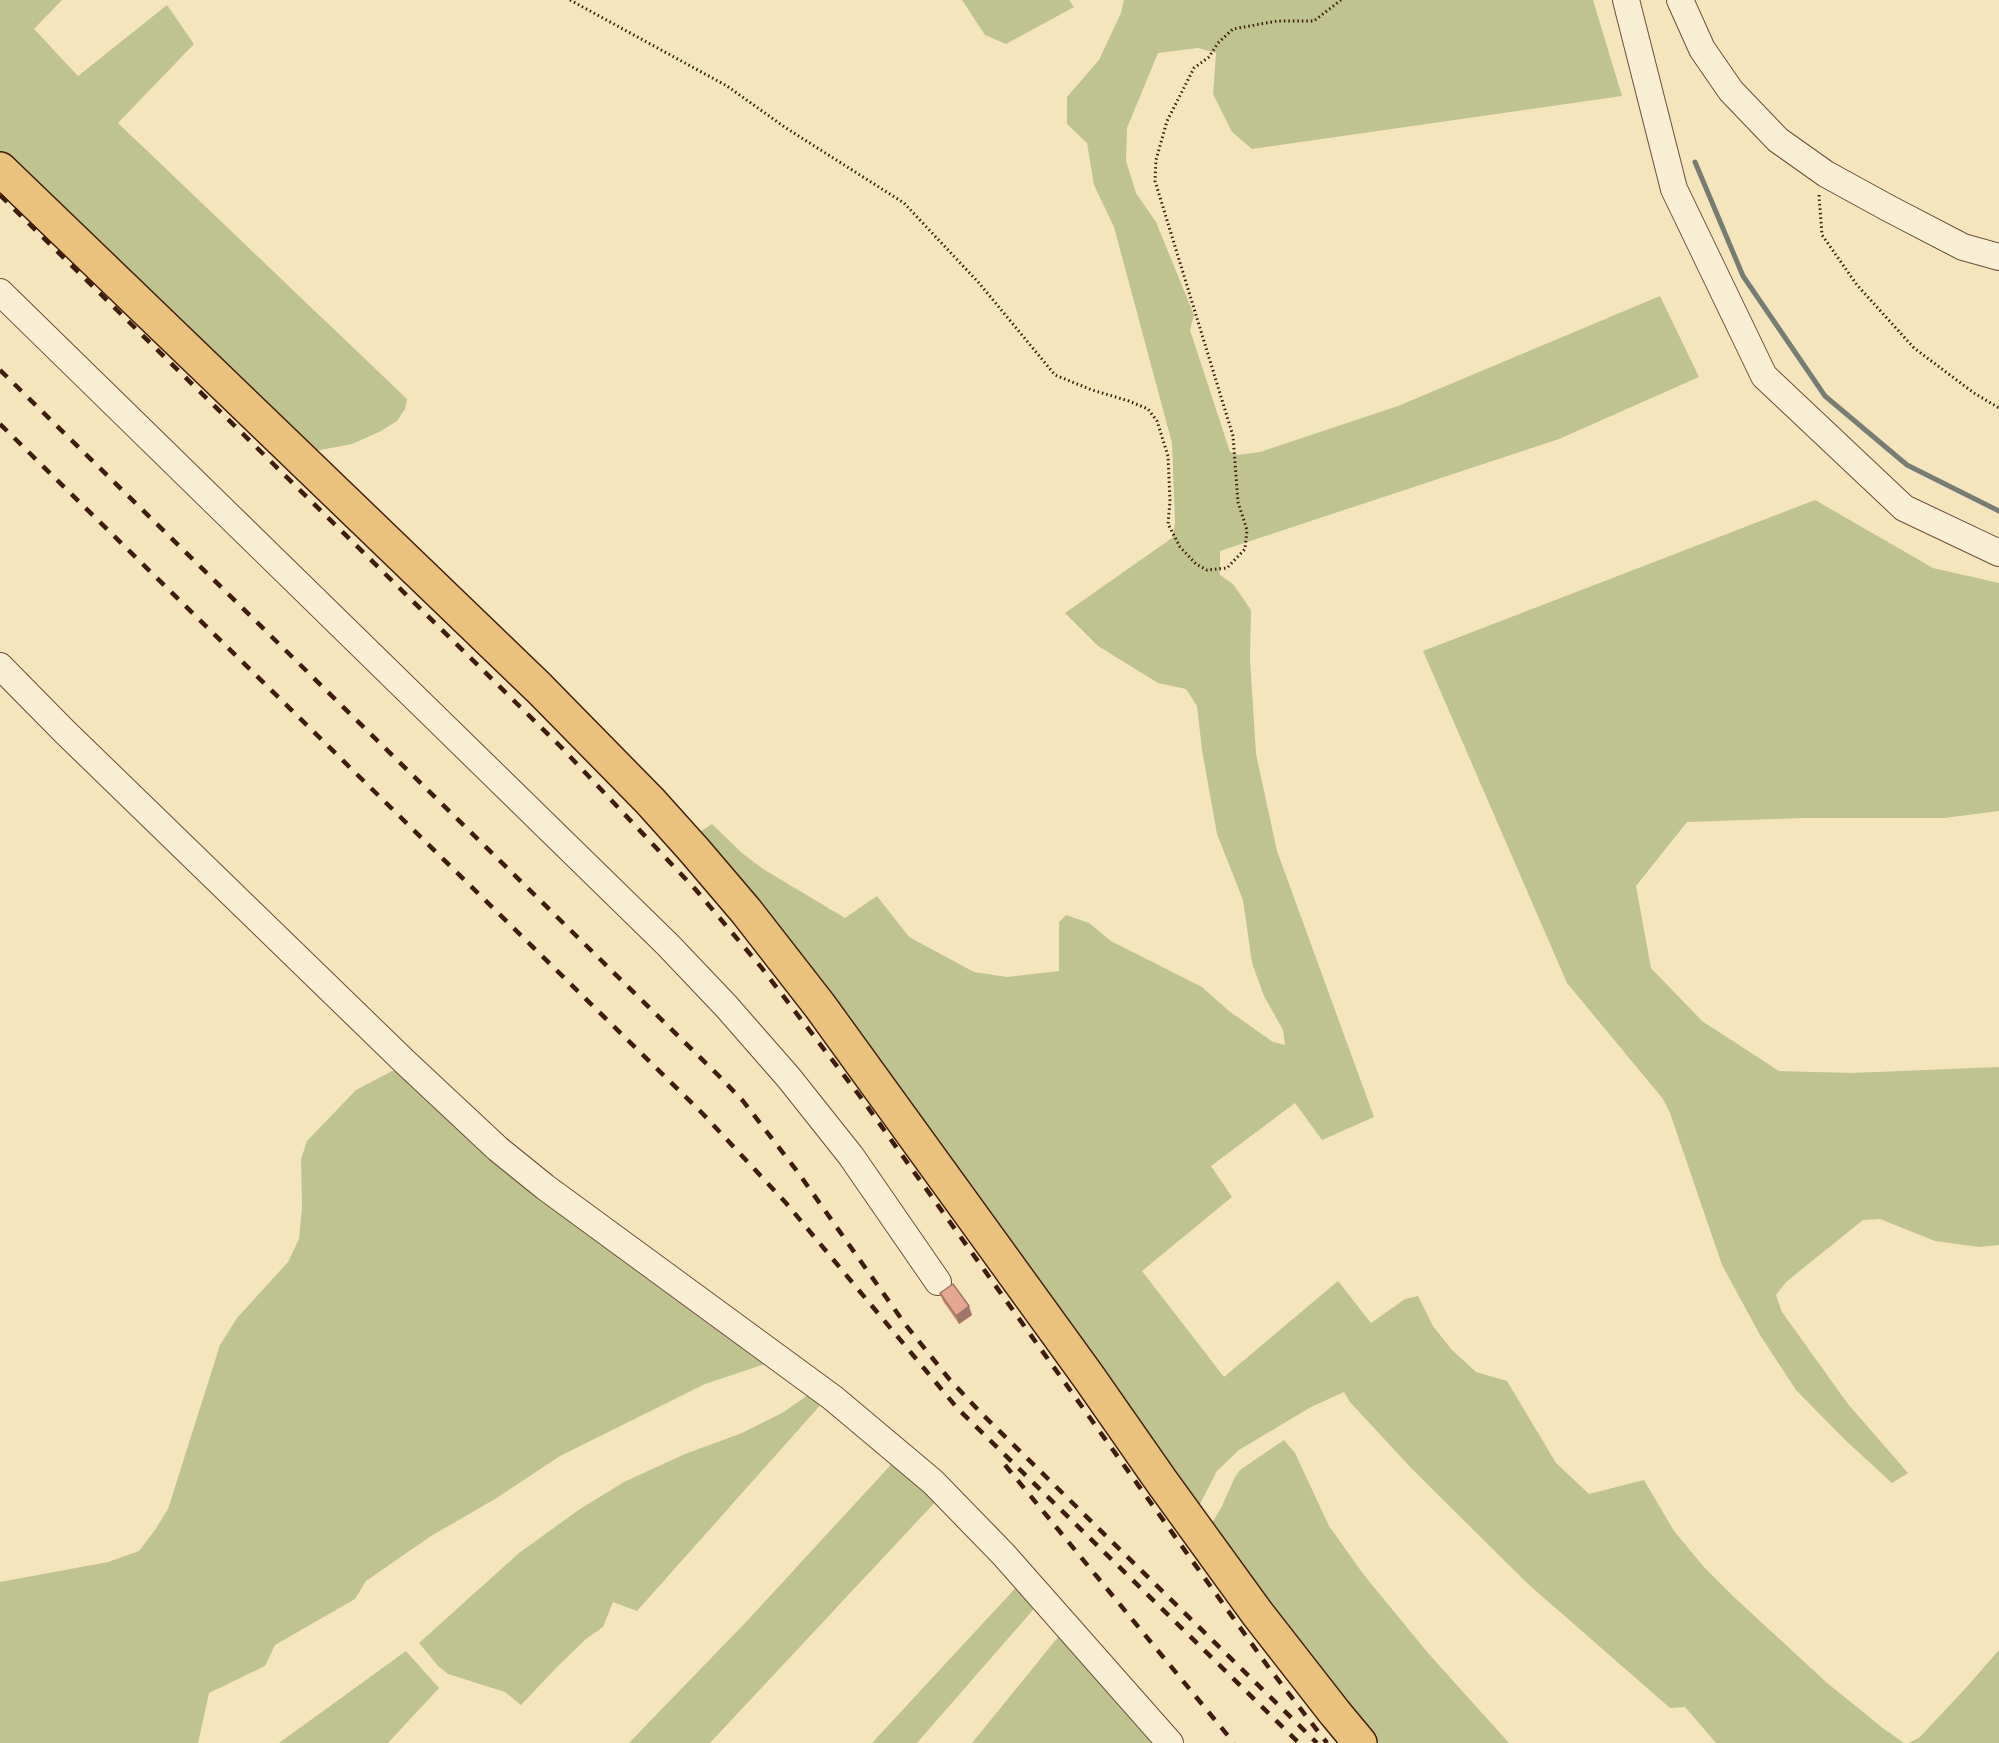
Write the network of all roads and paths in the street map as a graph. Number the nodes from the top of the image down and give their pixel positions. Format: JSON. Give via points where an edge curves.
{"nodes":[{"id":1,"x":570,"y":0,"type":"edge"},
{"id":2,"x":1341,"y":0,"type":"edge"},
{"id":3,"x":1626,"y":0,"type":"edge"},
{"id":4,"x":1680,"y":0,"type":"edge"},
{"id":5,"x":0,"y":170,"type":"edge"},
{"id":6,"x":1826,"y":174,"type":"junction"},
{"id":7,"x":1999,"y":257,"type":"edge"},
{"id":8,"x":0,"y":292,"type":"edge"},
{"id":9,"x":1999,"y":408,"type":"edge"},
{"id":10,"x":1999,"y":553,"type":"edge"},
{"id":11,"x":0,"y":666,"type":"edge"},
{"id":12,"x":938,"y":1282,"type":"dead end"},
{"id":13,"x":1170,"y":1743,"type":"edge"},
{"id":14,"x":1360,"y":1743,"type":"edge"}],
"edges":[{"from":1,"to":2,"type":"path","via":[[727,86],[904,203],[979,283],[1055,375],[1148,409],[1157,421],[1168,456],[1168,524],[1180,547],[1207,570],[1227,568],[1245,549],[1247,530],[1238,502],[1233,436],[1155,181],[1155,160],[1167,121],[1194,68],[1233,29],[1277,21],[1314,21]]},
{"from":3,"to":10,"type":"lane","via":[[1674,189],[1764,376],[1904,508]]},
{"from":4,"to":6,"type":"lane","via":[[1702,49],[1731,91],[1778,140]]},
{"from":5,"to":14,"type":"main road","via":[[539,688],[694,850],[820,1006],[1250,1604]]},
{"from":6,"to":7,"type":"lane","via":[[1963,247]]},
{"from":6,"to":9,"type":"path","via":[[1818,198],[1822,235],[1857,285],[1914,348]]},
{"from":8,"to":12,"type":"lane","via":[[726,1006],[851,1156]]},
{"from":11,"to":13,"type":"lane","via":[[498,1149],[833,1398],[933,1482]]}]}
